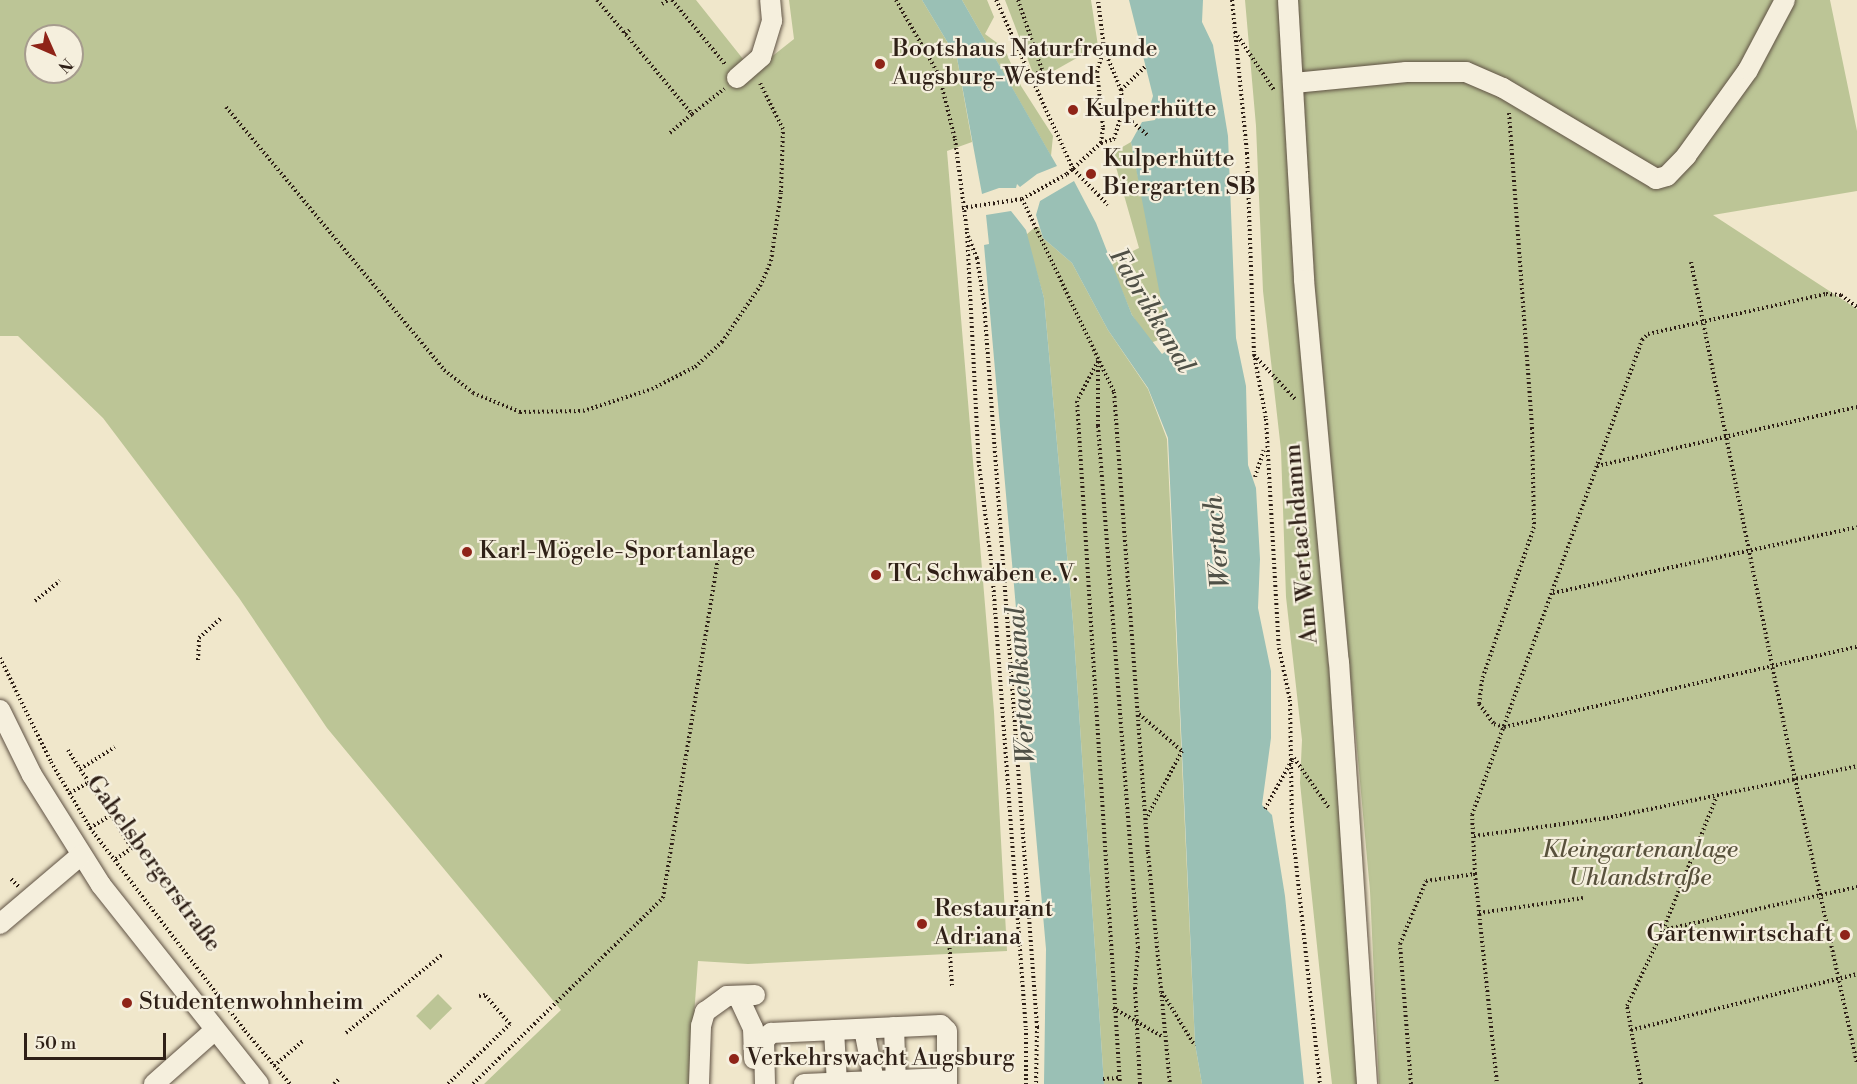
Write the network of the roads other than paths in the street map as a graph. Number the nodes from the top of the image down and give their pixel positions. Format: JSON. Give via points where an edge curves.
{"nodes":[{"id":1,"x":770,"y":0,"type":"edge"},
{"id":2,"x":1288,"y":0,"type":"edge"},
{"id":3,"x":1785,"y":0,"type":"edge"},
{"id":4,"x":743,"y":73,"type":"road end"},
{"id":5,"x":1294,"y":83,"type":"junction"},
{"id":6,"x":0,"y":710,"type":"edge"},
{"id":7,"x":81,"y":855,"type":"junction"},
{"id":8,"x":0,"y":924,"type":"edge"},
{"id":9,"x":894,"y":1028,"type":"junction"},
{"id":10,"x":864,"y":1029,"type":"junction"},
{"id":11,"x":215,"y":1030,"type":"junction"},
{"id":12,"x":834,"y":1030,"type":"junction"},
{"id":13,"x":874,"y":1081,"type":"junction"},
{"id":14,"x":947,"y":1081,"type":"edge"},
{"id":15,"x":158,"y":1082,"type":"edge"},
{"id":16,"x":896,"y":1082,"type":"edge"},
{"id":17,"x":837,"y":1083,"type":"edge"},
{"id":18,"x":258,"y":1084,"type":"edge"},
{"id":19,"x":699,"y":1084,"type":"edge"},
{"id":20,"x":755,"y":1084,"type":"edge"},
{"id":21,"x":765,"y":1084,"type":"edge"},
{"id":22,"x":804,"y":1084,"type":"edge"},
{"id":23,"x":1367,"y":1084,"type":"edge"}],
"edges":[{"from":1,"to":4,"type":"street","via":[[772,21],[761,57]]},
{"from":2,"to":5,"type":"street","name":"Am Wertachdamm"},
{"from":3,"to":5,"type":"street","via":[[1748,70],[1686,156],[1667,176],[1656,179],[1503,88],[1466,72],[1406,72]]},
{"from":5,"to":23,"type":"street","name":"Am Wertachdamm"},
{"from":6,"to":7,"type":"street","name":"Gabelsbergerstraße","via":[[32,775]]},
{"from":7,"to":8,"type":"street"},
{"from":7,"to":11,"type":"street","name":"Gabelsbergerstraße"},
{"from":9,"to":10,"type":"street"},
{"from":9,"to":14,"type":"street","via":[[941,1025],[947,1031]]},
{"from":9,"to":16,"type":"street"},
{"from":10,"to":12,"type":"street"},
{"from":10,"to":13,"type":"street"},
{"from":11,"to":15,"type":"street"},
{"from":11,"to":18,"type":"street","name":"Gabelsbergerstraße"},
{"from":12,"to":17,"type":"street"},
{"from":12,"to":21,"type":"street","via":[[771,1034],[764,1041]]},
{"from":13,"to":16,"type":"street"},
{"from":13,"to":17,"type":"street"},
{"from":14,"to":16,"type":"street"},
{"from":17,"to":22,"type":"street"},
{"from":19,"to":20,"type":"street","via":[[700,1026],[705,1012],[727,996],[746,995],[753,1028]]}]}
